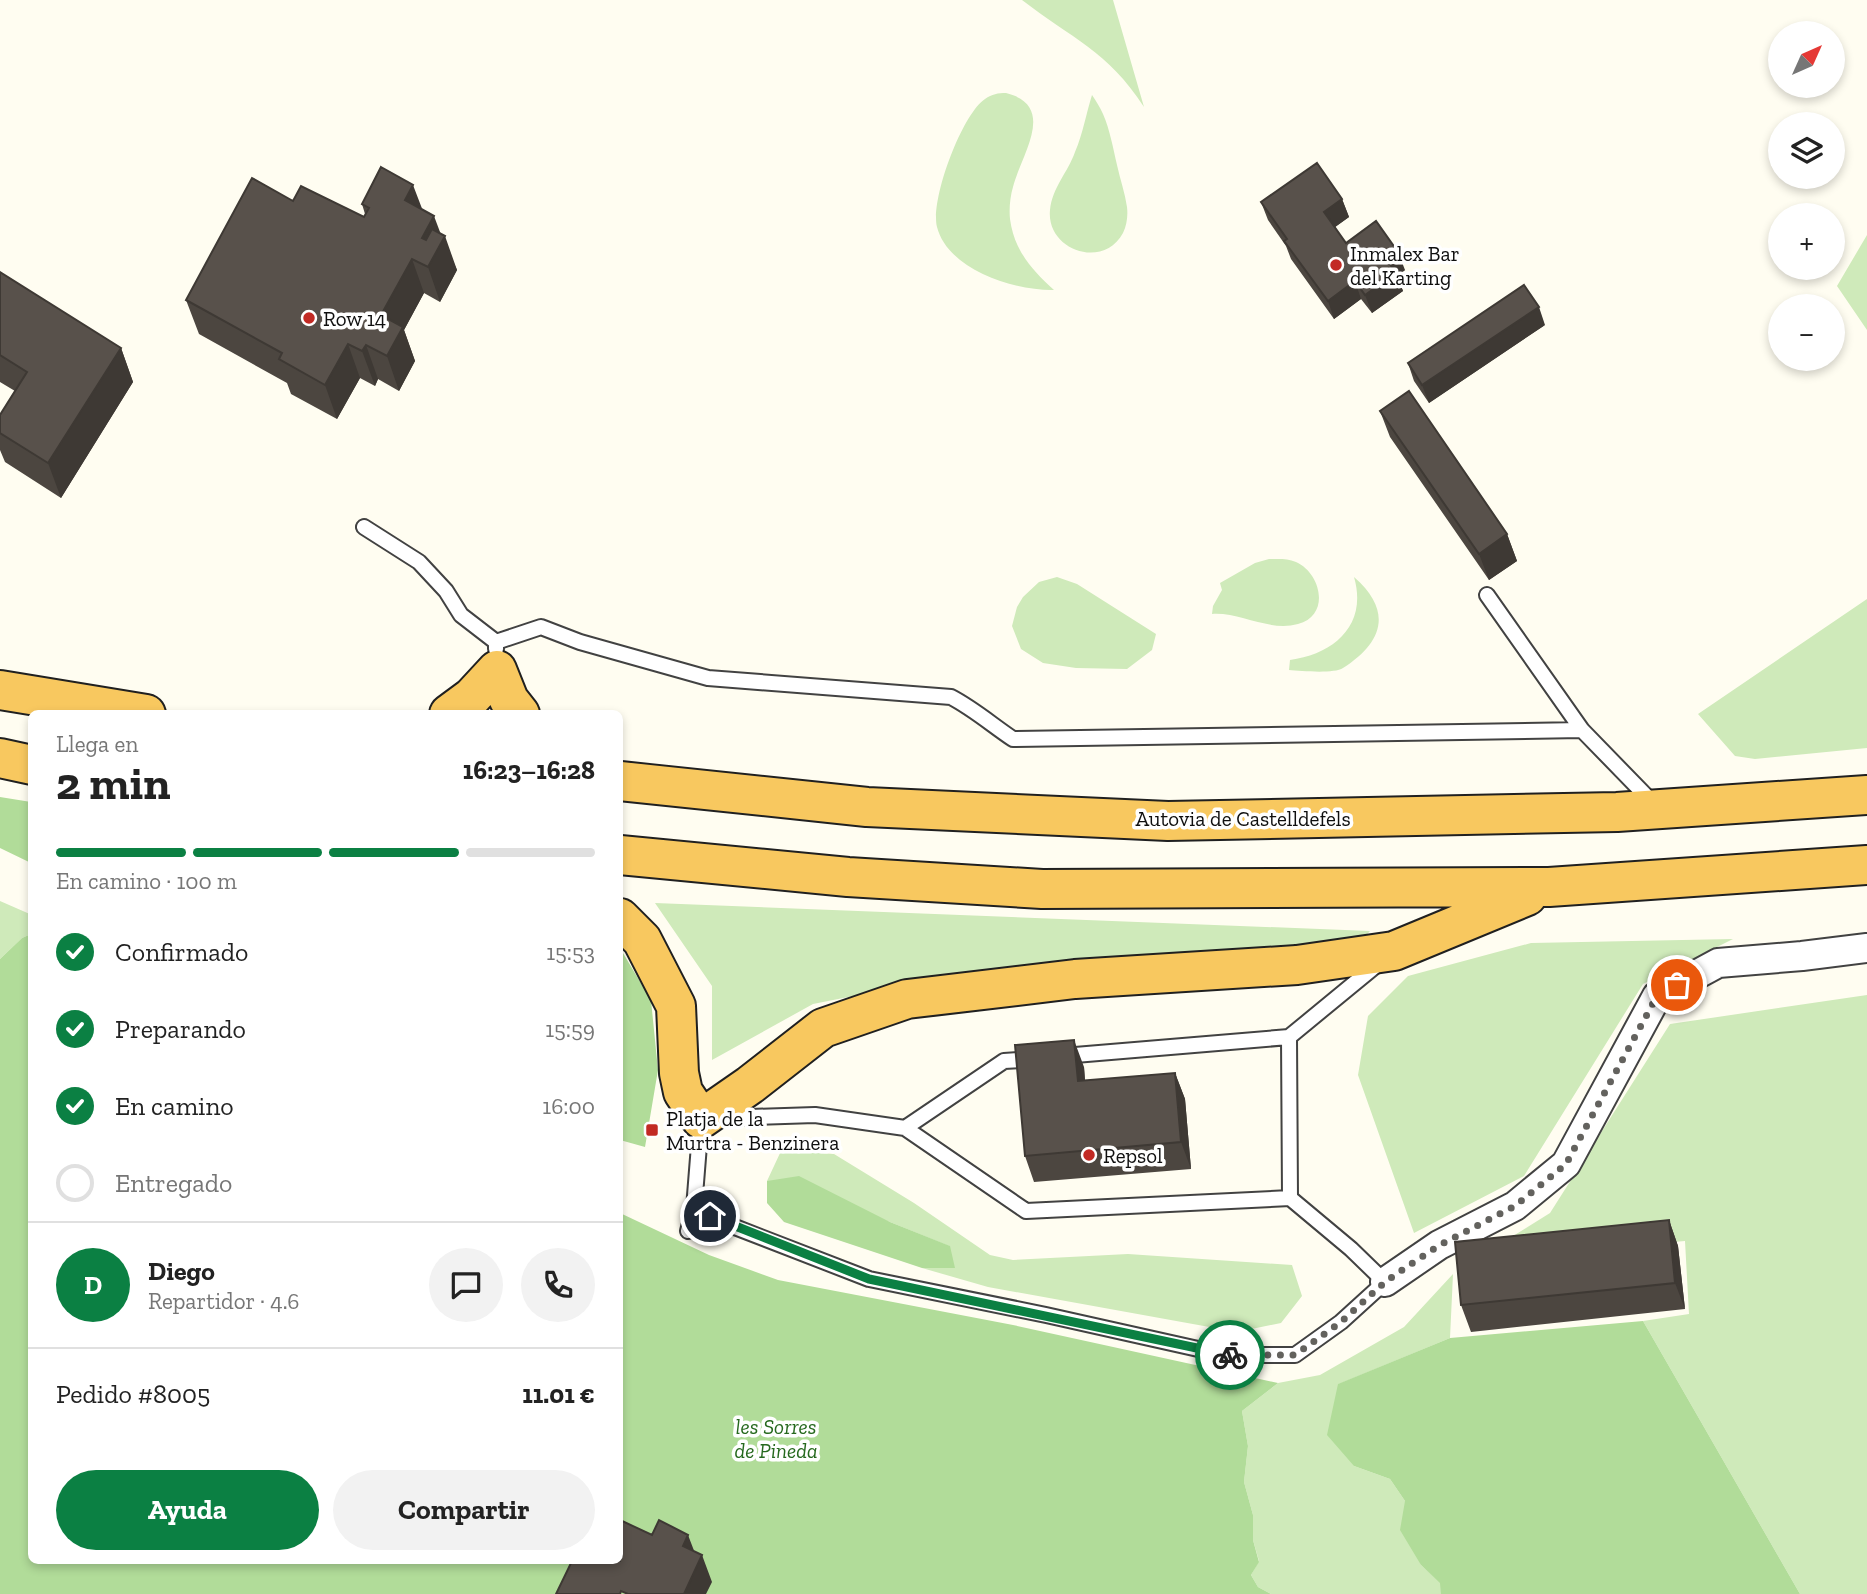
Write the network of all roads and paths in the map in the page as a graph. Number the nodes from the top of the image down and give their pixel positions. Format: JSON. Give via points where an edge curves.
{"nodes":[{"id":1,"x":364,"y":527,"type":"dead end"},
{"id":2,"x":1488,"y":595,"type":"dead end"},
{"id":3,"x":496,"y":656,"type":"junction"},
{"id":4,"x":0,"y":691,"type":"edge"},
{"id":5,"x":121,"y":710,"type":"edge"},
{"id":6,"x":454,"y":710,"type":"edge"},
{"id":7,"x":517,"y":710,"type":"edge"},
{"id":8,"x":1582,"y":730,"type":"junction"},
{"id":9,"x":0,"y":758,"type":"edge"},
{"id":10,"x":28,"y":764,"type":"edge"},
{"id":11,"x":629,"y":779,"type":"edge"},
{"id":12,"x":1867,"y":794,"type":"edge"},
{"id":13,"x":1659,"y":809,"type":"junction"},
{"id":14,"x":623,"y":855,"type":"edge"},
{"id":15,"x":1867,"y":865,"type":"edge"},
{"id":16,"x":1549,"y":887,"type":"junction"},
{"id":17,"x":623,"y":921,"type":"edge"},
{"id":18,"x":1867,"y":948,"type":"edge"},
{"id":19,"x":1394,"y":951,"type":"junction"},
{"id":20,"x":1289,"y":1037,"type":"junction"},
{"id":21,"x":701,"y":1119,"type":"junction"},
{"id":22,"x":905,"y":1128,"type":"junction"},
{"id":23,"x":1290,"y":1198,"type":"junction"},
{"id":24,"x":694,"y":1209,"type":"junction"},
{"id":25,"x":688,"y":1231,"type":"dead end"},
{"id":26,"x":1385,"y":1282,"type":"junction"}],
"edges":[{"from":1,"to":3,"type":"lane","via":[[419,562]]},
{"from":2,"to":8,"type":"lane"},
{"from":3,"to":6,"type":"highway","via":[[472,697]]},
{"from":3,"to":7,"type":"highway","via":[[509,700]]},
{"from":3,"to":8,"type":"lane","via":[[541,627],[708,678],[951,697],[975,709],[1013,739]]},
{"from":4,"to":5,"type":"highway"},
{"from":8,"to":13,"type":"lane"},
{"from":9,"to":10,"type":"highway"},
{"from":11,"to":13,"type":"highway","name":"Autovia de Castelldefels","via":[[867,807],[1168,821]]},
{"from":12,"to":13,"type":"highway","name":"Autovia de Castelldefels"},
{"from":14,"to":16,"type":"highway","via":[[848,877],[1042,889]]},
{"from":15,"to":16,"type":"highway"},
{"from":16,"to":19,"type":"highway"},
{"from":17,"to":21,"type":"highway","via":[[642,940],[676,1006],[683,1092]]},
{"from":18,"to":26,"type":"street","via":[[1718,963],[1657,996],[1566,1164],[1515,1206],[1440,1245]]},
{"from":19,"to":20,"type":"lane"},
{"from":19,"to":21,"type":"highway","via":[[1297,965],[1075,979],[907,999],[823,1028]]},
{"from":20,"to":22,"type":"lane","via":[[1004,1061]]},
{"from":20,"to":23,"type":"lane"},
{"from":21,"to":22,"type":"lane","via":[[815,1115]]},
{"from":21,"to":24,"type":"lane"},
{"from":22,"to":23,"type":"lane","via":[[1026,1211]]},
{"from":23,"to":26,"type":"lane"},
{"from":24,"to":25,"type":"lane"},
{"from":24,"to":26,"type":"lane","via":[[869,1279],[1225,1355],[1295,1355]]}]}
